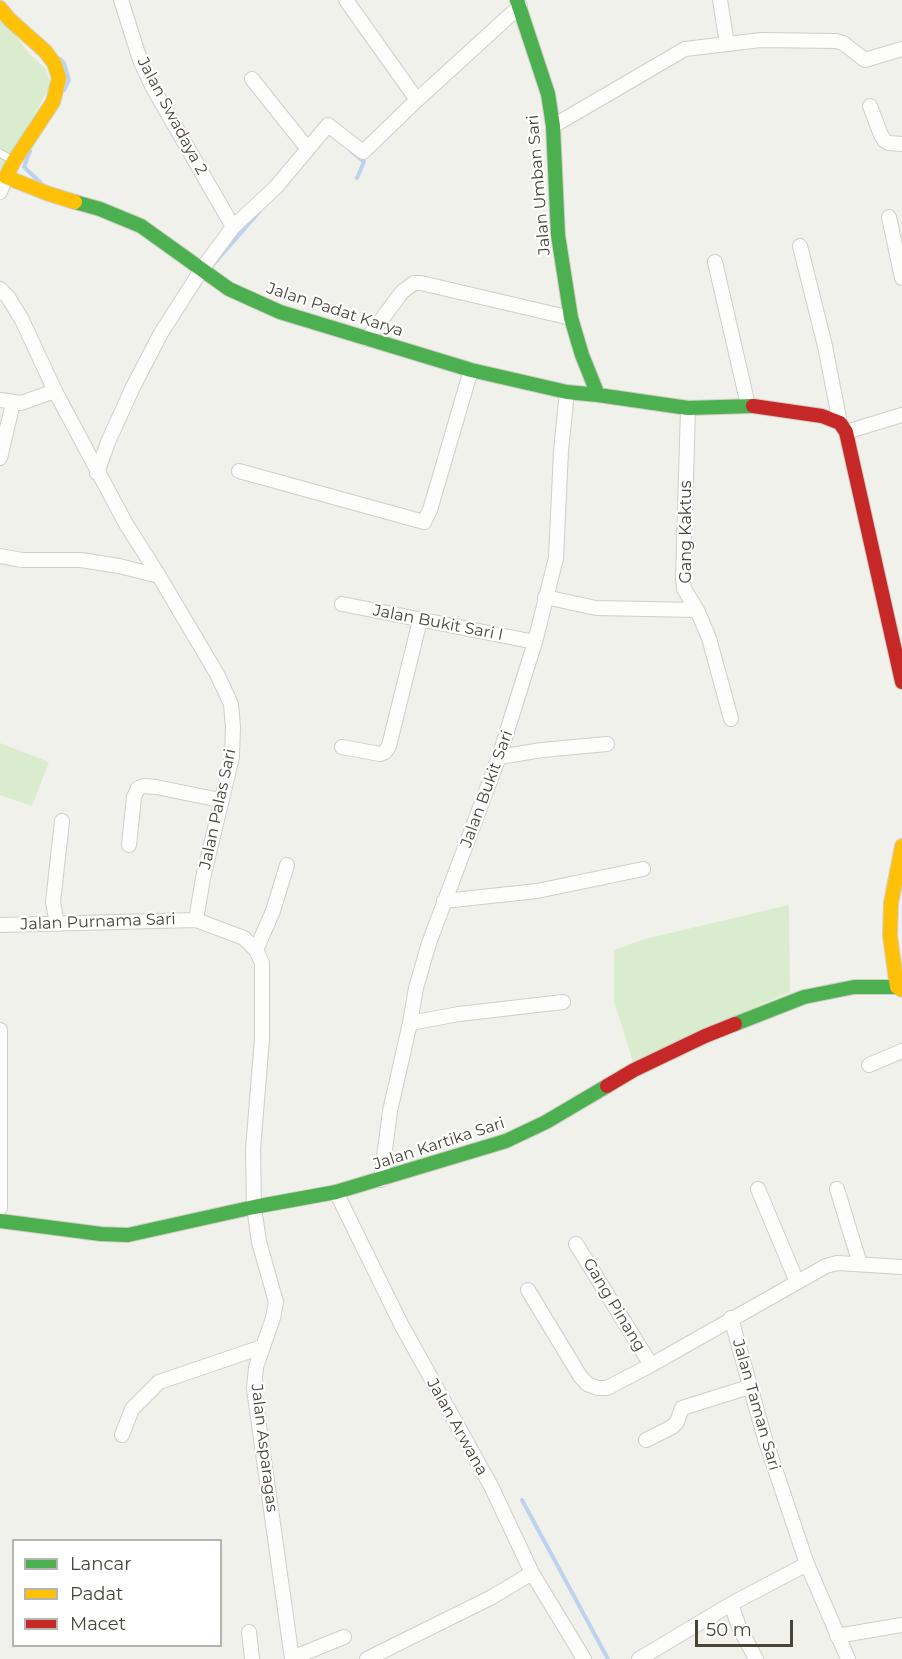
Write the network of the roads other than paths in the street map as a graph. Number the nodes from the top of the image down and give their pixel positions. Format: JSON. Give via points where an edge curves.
{"nodes":[{"id":1,"x":121,"y":0,"type":"edge"},
{"id":2,"x":346,"y":0,"type":"edge"},
{"id":3,"x":720,"y":0,"type":"edge"},
{"id":4,"x":519,"y":3,"type":"edge"},
{"id":5,"x":0,"y":8,"type":"edge"},
{"id":6,"x":727,"y":44,"type":"junction"},
{"id":7,"x":902,"y":48,"type":"edge"},
{"id":8,"x":252,"y":79,"type":"dead end"},
{"id":9,"x":417,"y":99,"type":"junction"},
{"id":10,"x":870,"y":106,"type":"dead end"},
{"id":11,"x":553,"y":126,"type":"junction"},
{"id":12,"x":902,"y":144,"type":"edge"},
{"id":13,"x":307,"y":148,"type":"junction"},
{"id":14,"x":0,"y":153,"type":"edge"},
{"id":15,"x":14,"y":161,"type":"junction"},
{"id":16,"x":6,"y":177,"type":"junction"},
{"id":17,"x":0,"y":192,"type":"edge"},
{"id":18,"x":889,"y":217,"type":"dead end"},
{"id":19,"x":233,"y":227,"type":"junction"},
{"id":20,"x":800,"y":246,"type":"dead end"},
{"id":21,"x":714,"y":262,"type":"dead end"},
{"id":22,"x":202,"y":269,"type":"junction"},
{"id":23,"x":902,"y":278,"type":"edge"},
{"id":24,"x":0,"y":289,"type":"edge"},
{"id":25,"x":572,"y":318,"type":"junction"},
{"id":26,"x":367,"y":339,"type":"junction"},
{"id":27,"x":471,"y":369,"type":"junction"},
{"id":28,"x":55,"y":391,"type":"junction"},
{"id":29,"x":567,"y":392,"type":"junction"},
{"id":30,"x":598,"y":395,"type":"junction"},
{"id":31,"x":6,"y":402,"type":"edge"},
{"id":32,"x":748,"y":405,"type":"junction"},
{"id":33,"x":688,"y":408,"type":"junction"},
{"id":34,"x":902,"y":415,"type":"edge"},
{"id":35,"x":843,"y":427,"type":"junction"},
{"id":36,"x":0,"y":458,"type":"edge"},
{"id":37,"x":239,"y":471,"type":"dead end"},
{"id":38,"x":97,"y":473,"type":"junction"},
{"id":39,"x":0,"y":556,"type":"edge"},
{"id":40,"x":159,"y":576,"type":"junction"},
{"id":41,"x":545,"y":597,"type":"junction"},
{"id":42,"x":342,"y":604,"type":"dead end"},
{"id":43,"x":697,"y":610,"type":"junction"},
{"id":44,"x":420,"y":620,"type":"junction"},
{"id":45,"x":535,"y":642,"type":"junction"},
{"id":46,"x":902,"y":682,"type":"edge"},
{"id":47,"x":731,"y":719,"type":"dead end"},
{"id":48,"x":607,"y":744,"type":"dead end"},
{"id":49,"x":342,"y":747,"type":"dead end"},
{"id":50,"x":499,"y":757,"type":"junction"},
{"id":51,"x":220,"y":800,"type":"junction"},
{"id":52,"x":62,"y":821,"type":"dead end"},
{"id":53,"x":129,"y":845,"type":"dead end"},
{"id":54,"x":902,"y":846,"type":"edge"},
{"id":55,"x":287,"y":865,"type":"dead end"},
{"id":56,"x":643,"y":869,"type":"dead end"},
{"id":57,"x":444,"y":901,"type":"junction"},
{"id":58,"x":196,"y":920,"type":"junction"},
{"id":59,"x":57,"y":924,"type":"junction"},
{"id":60,"x":0,"y":925,"type":"edge"},
{"id":61,"x":255,"y":950,"type":"junction"},
{"id":62,"x":900,"y":989,"type":"edge"},
{"id":63,"x":563,"y":1002,"type":"dead end"},
{"id":64,"x":410,"y":1023,"type":"junction"},
{"id":65,"x":0,"y":1030,"type":"edge"},
{"id":66,"x":902,"y":1051,"type":"edge"},
{"id":67,"x":869,"y":1065,"type":"dead end"},
{"id":68,"x":1,"y":1145,"type":"edge"},
{"id":69,"x":381,"y":1180,"type":"junction"},
{"id":70,"x":758,"y":1189,"type":"dead end"},
{"id":71,"x":837,"y":1189,"type":"dead end"},
{"id":72,"x":336,"y":1191,"type":"junction"},
{"id":73,"x":254,"y":1207,"type":"junction"},
{"id":74,"x":0,"y":1208,"type":"edge"},
{"id":75,"x":0,"y":1221,"type":"edge"},
{"id":76,"x":576,"y":1244,"type":"dead end"},
{"id":77,"x":860,"y":1264,"type":"junction"},
{"id":78,"x":902,"y":1267,"type":"edge"},
{"id":79,"x":797,"y":1282,"type":"junction"},
{"id":80,"x":528,"y":1290,"type":"dead end"},
{"id":81,"x":732,"y":1318,"type":"junction"},
{"id":82,"x":262,"y":1347,"type":"junction"},
{"id":83,"x":651,"y":1365,"type":"junction"},
{"id":84,"x":749,"y":1387,"type":"junction"},
{"id":85,"x":122,"y":1435,"type":"dead end"},
{"id":86,"x":646,"y":1440,"type":"dead end"},
{"id":87,"x":807,"y":1564,"type":"junction"},
{"id":88,"x":532,"y":1573,"type":"junction"},
{"id":89,"x":731,"y":1604,"type":"junction"},
{"id":90,"x":902,"y":1625,"type":"edge"},
{"id":91,"x":249,"y":1632,"type":"dead end"},
{"id":92,"x":837,"y":1636,"type":"junction"},
{"id":93,"x":344,"y":1637,"type":"dead end"},
{"id":94,"x":292,"y":1658,"type":"edge"},
{"id":95,"x":252,"y":1659,"type":"edge"},
{"id":96,"x":367,"y":1659,"type":"edge"},
{"id":97,"x":584,"y":1659,"type":"edge"},
{"id":98,"x":639,"y":1659,"type":"edge"},
{"id":99,"x":756,"y":1659,"type":"edge"},
{"id":100,"x":848,"y":1659,"type":"edge"}],
"edges":[{"from":1,"to":19,"type":"street","name":"Jalan Swadaya 2","via":[[152,86]]},
{"from":2,"to":9,"type":"street"},
{"from":3,"to":6,"type":"street"},
{"from":4,"to":9,"type":"street"},
{"from":4,"to":11,"type":"street","name":"Jalan Umban Sari","via":[[548,94]]},
{"from":5,"to":15,"type":"street","via":[[45,51],[59,78],[53,102]]},
{"from":6,"to":7,"type":"street","via":[[761,40],[836,41],[865,60]]},
{"from":6,"to":11,"type":"street","via":[[685,49]]},
{"from":8,"to":13,"type":"street"},
{"from":9,"to":13,"type":"street","via":[[363,152],[328,125]]},
{"from":10,"to":12,"type":"street","via":[[885,141]]},
{"from":11,"to":25,"type":"street","name":"Jalan Umban Sari","via":[[558,235]]},
{"from":13,"to":19,"type":"street","via":[[276,187]]},
{"from":14,"to":15,"type":"lane"},
{"from":15,"to":16,"type":"street"},
{"from":16,"to":17,"type":"street"},
{"from":16,"to":22,"type":"street","name":"Jalan Padat Karya","via":[[141,226]]},
{"from":18,"to":23,"type":"street"},
{"from":19,"to":22,"type":"street"},
{"from":20,"to":35,"type":"street"},
{"from":21,"to":32,"type":"street"},
{"from":22,"to":26,"type":"street","name":"Jalan Padat Karya","via":[[229,289],[280,312]]},
{"from":22,"to":38,"type":"street","via":[[161,333],[133,387]]},
{"from":24,"to":28,"type":"street","name":"Jalan Palas Sari","via":[[22,320]]},
{"from":25,"to":26,"type":"street","via":[[414,283],[402,291]]},
{"from":25,"to":30,"type":"street","name":"Jalan Umban Sari"},
{"from":26,"to":27,"type":"street","name":"Jalan Padat Karya"},
{"from":27,"to":29,"type":"street","name":"Jalan Padat Karya"},
{"from":27,"to":37,"type":"street","via":[[424,522]]},
{"from":28,"to":31,"type":"street","via":[[21,403]]},
{"from":28,"to":38,"type":"street","name":"Jalan Palas Sari"},
{"from":29,"to":30,"type":"street","name":"Jalan Padat Karya"},
{"from":29,"to":41,"type":"street","name":"Jalan Bukit Sari","via":[[555,558]]},
{"from":30,"to":33,"type":"street"},
{"from":31,"to":36,"type":"street"},
{"from":32,"to":33,"type":"street"},
{"from":32,"to":35,"type":"street","via":[[822,416]]},
{"from":33,"to":43,"type":"street","name":"Gang Kaktus","via":[[683,579],[684,589]]},
{"from":34,"to":35,"type":"street"},
{"from":35,"to":46,"type":"street"},
{"from":38,"to":40,"type":"street","name":"Jalan Palas Sari"},
{"from":39,"to":40,"type":"street","via":[[81,560]]},
{"from":40,"to":51,"type":"street","name":"Jalan Palas Sari","via":[[231,704],[232,757]]},
{"from":41,"to":43,"type":"street","via":[[596,608]]},
{"from":41,"to":45,"type":"street","name":"Jalan Bukit Sari"},
{"from":42,"to":44,"type":"street","name":"Jalan Bukit Sari I"},
{"from":43,"to":47,"type":"street","name":"Gang Kaktus"},
{"from":44,"to":45,"type":"street","name":"Jalan Bukit Sari I"},
{"from":44,"to":49,"type":"street","via":[[389,746],[380,754]]},
{"from":45,"to":50,"type":"street","name":"Jalan Bukit Sari"},
{"from":48,"to":50,"type":"street"},
{"from":50,"to":57,"type":"street","name":"Jalan Bukit Sari"},
{"from":51,"to":53,"type":"street","via":[[156,787],[138,788]]},
{"from":51,"to":58,"type":"street","name":"Jalan Palas Sari"},
{"from":52,"to":59,"type":"street","via":[[52,902]]},
{"from":54,"to":62,"type":"street","via":[[891,903],[890,936]]},
{"from":55,"to":61,"type":"street","via":[[273,911]]},
{"from":56,"to":57,"type":"street","via":[[537,891]]},
{"from":57,"to":64,"type":"street","name":"Jalan Bukit Sari","via":[[416,988]]},
{"from":58,"to":59,"type":"street","name":"Jalan Purnama Sari"},
{"from":58,"to":61,"type":"street","via":[[244,938]]},
{"from":59,"to":60,"type":"street","name":"Jalan Purnama Sari"},
{"from":61,"to":73,"type":"street","via":[[262,963],[262,1028],[253,1149]]},
{"from":62,"to":69,"type":"street","name":"Jalan Kartika Sari","via":[[854,987],[804,997],[705,1036],[634,1070],[506,1142]]},
{"from":63,"to":64,"type":"street"},
{"from":64,"to":69,"type":"street","name":"Jalan Bukit Sari","via":[[390,1112]]},
{"from":65,"to":68,"type":"street"},
{"from":66,"to":67,"type":"street"},
{"from":68,"to":74,"type":"street"},
{"from":69,"to":72,"type":"street","name":"Jalan Kartika Sari"},
{"from":70,"to":79,"type":"street"},
{"from":71,"to":77,"type":"street"},
{"from":72,"to":73,"type":"street","name":"Jalan Kartika Sari"},
{"from":72,"to":88,"type":"street","name":"Jalan Arwana"},
{"from":73,"to":75,"type":"street","name":"Jalan Kartika Sari","via":[[128,1235]]},
{"from":73,"to":82,"type":"street","name":"Jalan Asparagas","via":[[259,1242],[276,1302]]},
{"from":76,"to":83,"type":"street","name":"Gang Pinang"},
{"from":77,"to":78,"type":"street","name":"Jalan Taman Sari"},
{"from":77,"to":79,"type":"street","name":"Jalan Taman Sari","via":[[826,1266]]},
{"from":79,"to":81,"type":"street","name":"Jalan Taman Sari"},
{"from":80,"to":83,"type":"street","via":[[587,1384],[607,1388]]},
{"from":81,"to":83,"type":"street"},
{"from":81,"to":84,"type":"street","name":"Jalan Taman Sari"},
{"from":82,"to":85,"type":"street","via":[[159,1382],[132,1409]]},
{"from":82,"to":94,"type":"street","name":"Jalan Asparagas","via":[[254,1389]]},
{"from":84,"to":86,"type":"street","via":[[682,1408],[672,1427]]},
{"from":84,"to":87,"type":"street","name":"Jalan Taman Sari"},
{"from":87,"to":89,"type":"street"},
{"from":87,"to":92,"type":"street","name":"Jalan Taman Sari"},
{"from":88,"to":96,"type":"street","via":[[492,1598]]},
{"from":88,"to":97,"type":"street","name":"Jalan Arwana"},
{"from":89,"to":98,"type":"street"},
{"from":89,"to":99,"type":"street"},
{"from":90,"to":92,"type":"street"},
{"from":91,"to":95,"type":"street"},
{"from":92,"to":100,"type":"street","name":"Jalan Taman Sari"},
{"from":93,"to":94,"type":"street"}]}
